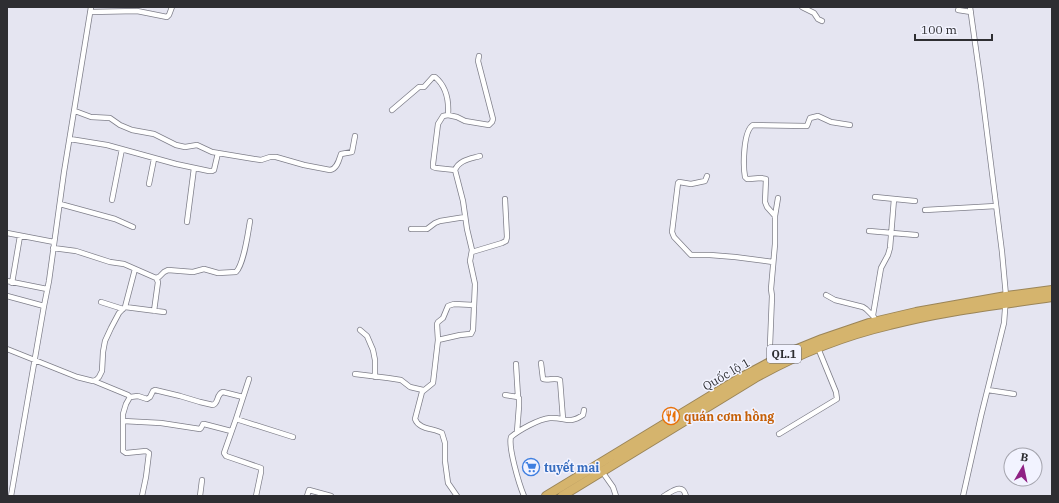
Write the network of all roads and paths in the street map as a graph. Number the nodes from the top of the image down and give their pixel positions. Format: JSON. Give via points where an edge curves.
{"nodes":[{"id":1,"x":172,"y":7,"type":"edge"},
{"id":2,"x":802,"y":7,"type":"edge"},
{"id":3,"x":91,"y":10,"type":"edge"},
{"id":4,"x":958,"y":10,"type":"dead end"},
{"id":5,"x":971,"y":10,"type":"edge"},
{"id":6,"x":822,"y":21,"type":"dead end"},
{"id":7,"x":479,"y":56,"type":"dead end"},
{"id":8,"x":392,"y":110,"type":"dead end"},
{"id":9,"x":74,"y":111,"type":"junction"},
{"id":10,"x":448,"y":115,"type":"junction"},
{"id":11,"x":850,"y":125,"type":"dead end"},
{"id":12,"x":355,"y":136,"type":"dead end"},
{"id":13,"x":70,"y":139,"type":"junction"},
{"id":14,"x":122,"y":150,"type":"junction"},
{"id":15,"x":218,"y":153,"type":"junction"},
{"id":16,"x":480,"y":156,"type":"dead end"},
{"id":17,"x":154,"y":159,"type":"junction"},
{"id":18,"x":194,"y":168,"type":"junction"},
{"id":19,"x":455,"y":170,"type":"junction"},
{"id":20,"x":707,"y":176,"type":"dead end"},
{"id":21,"x":149,"y":184,"type":"dead end"},
{"id":22,"x":875,"y":197,"type":"dead end"},
{"id":23,"x":778,"y":198,"type":"dead end"},
{"id":24,"x":505,"y":199,"type":"dead end"},
{"id":25,"x":894,"y":199,"type":"junction"},
{"id":26,"x":112,"y":200,"type":"dead end"},
{"id":27,"x":915,"y":201,"type":"dead end"},
{"id":28,"x":60,"y":204,"type":"junction"},
{"id":29,"x":996,"y":206,"type":"junction"},
{"id":30,"x":925,"y":210,"type":"dead end"},
{"id":31,"x":465,"y":216,"type":"junction"},
{"id":32,"x":775,"y":216,"type":"junction"},
{"id":33,"x":250,"y":221,"type":"dead end"},
{"id":34,"x":187,"y":222,"type":"dead end"},
{"id":35,"x":133,"y":226,"type":"dead end"},
{"id":36,"x":411,"y":229,"type":"dead end"},
{"id":37,"x":869,"y":231,"type":"dead end"},
{"id":38,"x":7,"y":233,"type":"edge"},
{"id":39,"x":891,"y":233,"type":"junction"},
{"id":40,"x":916,"y":235,"type":"dead end"},
{"id":41,"x":20,"y":236,"type":"junction"},
{"id":42,"x":54,"y":242,"type":"junction"},
{"id":43,"x":54,"y":248,"type":"junction"},
{"id":44,"x":472,"y":252,"type":"junction"},
{"id":45,"x":773,"y":262,"type":"junction"},
{"id":46,"x":135,"y":269,"type":"junction"},
{"id":47,"x":156,"y":278,"type":"junction"},
{"id":48,"x":7,"y":281,"type":"edge"},
{"id":49,"x":12,"y":283,"type":"junction"},
{"id":50,"x":47,"y":290,"type":"junction"},
{"id":51,"x":1052,"y":290,"type":"edge"},
{"id":52,"x":826,"y":295,"type":"dead end"},
{"id":53,"x":7,"y":296,"type":"edge"},
{"id":54,"x":1052,"y":297,"type":"edge"},
{"id":55,"x":1006,"y":300,"type":"junction"},
{"id":56,"x":101,"y":302,"type":"dead end"},
{"id":57,"x":474,"y":305,"type":"junction"},
{"id":58,"x":44,"y":306,"type":"junction"},
{"id":59,"x":124,"y":308,"type":"junction"},
{"id":60,"x":154,"y":311,"type":"junction"},
{"id":61,"x":164,"y":312,"type":"dead end"},
{"id":62,"x":875,"y":318,"type":"junction"},
{"id":63,"x":360,"y":330,"type":"dead end"},
{"id":64,"x":438,"y":340,"type":"junction"},
{"id":65,"x":818,"y":348,"type":"junction"},
{"id":66,"x":7,"y":349,"type":"edge"},
{"id":67,"x":34,"y":360,"type":"junction"},
{"id":68,"x":773,"y":360,"type":"junction"},
{"id":69,"x":516,"y":364,"type":"dead end"},
{"id":70,"x":541,"y":364,"type":"dead end"},
{"id":71,"x":355,"y":374,"type":"dead end"},
{"id":72,"x":375,"y":376,"type":"junction"},
{"id":73,"x":249,"y":378,"type":"dead end"},
{"id":74,"x":94,"y":381,"type":"junction"},
{"id":75,"x":423,"y":390,"type":"junction"},
{"id":76,"x":988,"y":390,"type":"junction"},
{"id":77,"x":1014,"y":394,"type":"dead end"},
{"id":78,"x":130,"y":396,"type":"junction"},
{"id":79,"x":243,"y":396,"type":"junction"},
{"id":80,"x":505,"y":396,"type":"dead end"},
{"id":81,"x":518,"y":397,"type":"junction"},
{"id":82,"x":584,"y":410,"type":"dead end"},
{"id":83,"x":236,"y":419,"type":"junction"},
{"id":84,"x":563,"y":419,"type":"junction"},
{"id":85,"x":123,"y":421,"type":"junction"},
{"id":86,"x":231,"y":431,"type":"junction"},
{"id":87,"x":516,"y":432,"type":"junction"},
{"id":88,"x":779,"y":434,"type":"dead end"},
{"id":89,"x":293,"y":437,"type":"dead end"},
{"id":90,"x":600,"y":468,"type":"junction"},
{"id":91,"x":202,"y":480,"type":"dead end"},
{"id":92,"x":11,"y":496,"type":"edge"},
{"id":93,"x":142,"y":496,"type":"edge"},
{"id":94,"x":200,"y":496,"type":"edge"},
{"id":95,"x":256,"y":496,"type":"edge"},
{"id":96,"x":307,"y":496,"type":"edge"},
{"id":97,"x":331,"y":496,"type":"edge"},
{"id":98,"x":457,"y":496,"type":"edge"},
{"id":99,"x":524,"y":496,"type":"edge"},
{"id":100,"x":546,"y":496,"type":"edge"},
{"id":101,"x":562,"y":496,"type":"edge"},
{"id":102,"x":616,"y":496,"type":"edge"},
{"id":103,"x":664,"y":496,"type":"edge"},
{"id":104,"x":686,"y":496,"type":"edge"},
{"id":105,"x":963,"y":496,"type":"edge"}],
"edges":[{"from":1,"to":3,"type":"street","via":[[167,17],[137,11]]},
{"from":2,"to":6,"type":"street"},
{"from":3,"to":9,"type":"street"},
{"from":4,"to":5,"type":"street"},
{"from":5,"to":29,"type":"street"},
{"from":7,"to":10,"type":"street","via":[[492,122],[489,125]]},
{"from":8,"to":10,"type":"street","via":[[435,77],[448,99]]},
{"from":9,"to":13,"type":"street"},
{"from":9,"to":15,"type":"street","via":[[91,117],[110,118],[132,130],[154,134],[176,145],[197,145]]},
{"from":10,"to":19,"type":"street","via":[[443,116],[438,124],[433,166]]},
{"from":11,"to":32,"type":"street","via":[[831,122],[818,116],[810,118],[807,126],[751,127],[744,147],[745,177],[766,179],[765,202]]},
{"from":12,"to":15,"type":"street","via":[[352,152],[341,154],[336,167],[332,170],[276,157],[261,160]]},
{"from":13,"to":14,"type":"street"},
{"from":13,"to":28,"type":"street"},
{"from":14,"to":17,"type":"street"},
{"from":14,"to":26,"type":"street"},
{"from":15,"to":18,"type":"street","via":[[214,170]]},
{"from":16,"to":19,"type":"street","via":[[461,162]]},
{"from":17,"to":18,"type":"street"},
{"from":17,"to":21,"type":"street"},
{"from":18,"to":34,"type":"street"},
{"from":19,"to":31,"type":"street"},
{"from":20,"to":45,"type":"street","via":[[705,181],[678,183],[672,232],[674,237],[692,255]]},
{"from":22,"to":25,"type":"street"},
{"from":23,"to":32,"type":"street"},
{"from":24,"to":44,"type":"street","via":[[506,241]]},
{"from":25,"to":27,"type":"street"},
{"from":25,"to":39,"type":"street"},
{"from":28,"to":35,"type":"street"},
{"from":28,"to":42,"type":"street"},
{"from":29,"to":30,"type":"street"},
{"from":29,"to":55,"type":"street"},
{"from":31,"to":36,"type":"street","via":[[440,221],[427,229]]},
{"from":31,"to":44,"type":"street"},
{"from":32,"to":45,"type":"street"},
{"from":33,"to":47,"type":"street","via":[[236,272],[218,273],[204,269],[192,272],[168,270]]},
{"from":37,"to":39,"type":"street"},
{"from":38,"to":41,"type":"street"},
{"from":39,"to":40,"type":"street"},
{"from":39,"to":62,"type":"street","via":[[889,252],[881,268]]},
{"from":41,"to":42,"type":"street"},
{"from":41,"to":49,"type":"street"},
{"from":42,"to":43,"type":"street"},
{"from":43,"to":46,"type":"street","via":[[76,251]]},
{"from":43,"to":50,"type":"street"},
{"from":44,"to":57,"type":"street","via":[[470,261],[475,284]]},
{"from":45,"to":68,"type":"street","via":[[770,346]]},
{"from":46,"to":47,"type":"street"},
{"from":46,"to":59,"type":"street"},
{"from":47,"to":60,"type":"street","via":[[158,282]]},
{"from":48,"to":49,"type":"street"},
{"from":49,"to":50,"type":"street"},
{"from":50,"to":58,"type":"street"},
{"from":51,"to":55,"type":"highway","name":"Quốc lộ 1","number":"QL.1"},
{"from":52,"to":62,"type":"street","via":[[863,307]]},
{"from":53,"to":58,"type":"street"},
{"from":54,"to":55,"type":"highway","name":"Quốc lộ 1","number":"QL.1"},
{"from":55,"to":62,"type":"highway","name":"Quốc lộ 1","number":"QL.1"},
{"from":55,"to":65,"type":"highway","name":"Quốc lộ 1","number":"QL.1","via":[[895,323]]},
{"from":55,"to":76,"type":"street","via":[[1004,322]]},
{"from":56,"to":59,"type":"street"},
{"from":57,"to":64,"type":"street","via":[[471,334]]},
{"from":57,"to":64,"type":"street","via":[[448,306],[437,324]]},
{"from":58,"to":67,"type":"street"},
{"from":59,"to":60,"type":"street"},
{"from":59,"to":74,"type":"street","via":[[105,341],[102,371],[99,378]]},
{"from":60,"to":61,"type":"street"},
{"from":62,"to":68,"type":"highway","name":"Quốc lộ 1","number":"QL.1"},
{"from":63,"to":72,"type":"street","via":[[367,336],[373,350]]},
{"from":64,"to":75,"type":"street","via":[[433,383]]},
{"from":65,"to":88,"type":"street","via":[[837,399]]},
{"from":65,"to":90,"type":"highway","name":"Quốc lộ 1","number":"QL.1","via":[[788,360],[755,378]]},
{"from":66,"to":67,"type":"street"},
{"from":67,"to":74,"type":"street"},
{"from":67,"to":92,"type":"street"},
{"from":68,"to":90,"type":"highway","name":"Quốc lộ 1","number":"QL.1","via":[[729,385]]},
{"from":69,"to":81,"type":"street"},
{"from":70,"to":84,"type":"street","via":[[542,379],[560,380]]},
{"from":71,"to":72,"type":"street"},
{"from":72,"to":75,"type":"street","via":[[401,380],[410,387]]},
{"from":73,"to":79,"type":"street"},
{"from":74,"to":78,"type":"street"},
{"from":75,"to":98,"type":"street","via":[[415,420],[423,427],[442,433],[448,483]]},
{"from":76,"to":77,"type":"street"},
{"from":76,"to":105,"type":"street"},
{"from":78,"to":79,"type":"street","via":[[148,398],[155,390],[211,405],[216,404],[223,392]]},
{"from":78,"to":85,"type":"street","via":[[123,412]]},
{"from":79,"to":83,"type":"street"},
{"from":80,"to":81,"type":"street"},
{"from":81,"to":87,"type":"street"},
{"from":82,"to":84,"type":"street","via":[[581,416],[573,420]]},
{"from":83,"to":86,"type":"street"},
{"from":83,"to":89,"type":"street"},
{"from":84,"to":87,"type":"street","via":[[546,419]]},
{"from":85,"to":86,"type":"street","via":[[200,429],[206,424]]},
{"from":85,"to":93,"type":"street","via":[[123,451],[148,453]]},
{"from":86,"to":95,"type":"street","via":[[225,455],[261,468]]},
{"from":87,"to":99,"type":"street","via":[[510,436],[510,441]]},
{"from":90,"to":100,"type":"highway","name":"Quốc lộ 1","number":"QL.1"},
{"from":90,"to":101,"type":"highway","name":"Quốc lộ 1","number":"QL.1"},
{"from":90,"to":102,"type":"street"},
{"from":91,"to":94,"type":"street"},
{"from":96,"to":97,"type":"street","via":[[310,490]]},
{"from":103,"to":104,"type":"street","via":[[680,489]]}]}
